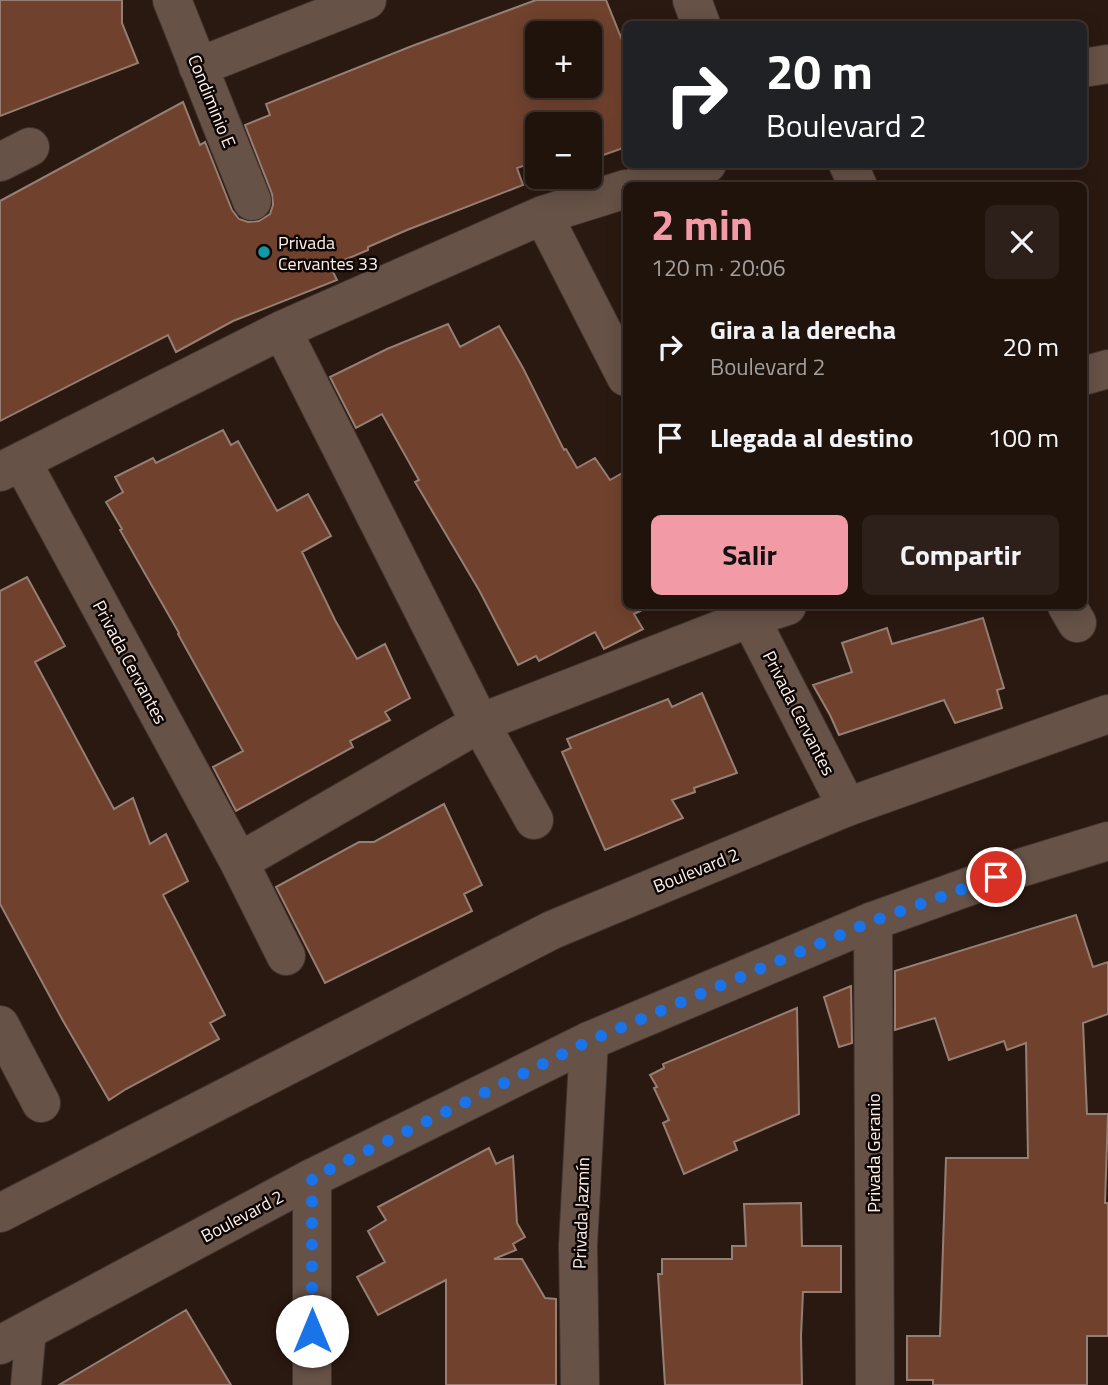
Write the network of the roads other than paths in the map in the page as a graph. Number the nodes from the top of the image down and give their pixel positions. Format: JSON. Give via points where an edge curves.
{"nodes":[{"id":1,"x":172,"y":0,"type":"edge"},
{"id":2,"x":367,"y":0,"type":"edge"},
{"id":3,"x":691,"y":0,"type":"edge"},
{"id":4,"x":700,"y":21,"type":"edge"},
{"id":5,"x":1108,"y":64,"type":"edge"},
{"id":6,"x":198,"y":67,"type":"junction"},
{"id":7,"x":1087,"y":67,"type":"edge"},
{"id":8,"x":694,"y":168,"type":"edge"},
{"id":9,"x":650,"y":182,"type":"edge"},
{"id":10,"x":623,"y":190,"type":"edge"},
{"id":11,"x":252,"y":201,"type":"dead end"},
{"id":12,"x":543,"y":215,"type":"junction"},
{"id":13,"x":282,"y":330,"type":"junction"},
{"id":14,"x":1108,"y":369,"type":"edge"},
{"id":15,"x":623,"y":371,"type":"edge"},
{"id":16,"x":1087,"y":375,"type":"edge"},
{"id":17,"x":11,"y":467,"type":"edge"},
{"id":18,"x":768,"y":609,"type":"edge"},
{"id":19,"x":747,"y":612,"type":"edge"},
{"id":20,"x":1108,"y":714,"type":"edge"},
{"id":21,"x":480,"y":723,"type":"junction"},
{"id":22,"x":848,"y":807,"type":"junction"},
{"id":23,"x":534,"y":820,"type":"dead end"},
{"id":24,"x":1108,"y":841,"type":"edge"},
{"id":25,"x":239,"y":862,"type":"junction"},
{"id":26,"x":873,"y":921,"type":"junction"},
{"id":27,"x":286,"y":957,"type":"dead end"},
{"id":28,"x":0,"y":1025,"type":"edge"},
{"id":29,"x":589,"y":1041,"type":"junction"},
{"id":30,"x":41,"y":1103,"type":"dead end"},
{"id":31,"x":312,"y":1178,"type":"junction"},
{"id":32,"x":0,"y":1213,"type":"edge"},
{"id":33,"x":16,"y":1337,"type":"edge"},
{"id":34,"x":26,"y":1385,"type":"edge"},
{"id":35,"x":312,"y":1385,"type":"edge"},
{"id":36,"x":580,"y":1385,"type":"edge"},
{"id":37,"x":874,"y":1385,"type":"edge"}],
"edges":[{"from":1,"to":6,"type":"street","name":"Condiminio E"},
{"from":2,"to":6,"type":"street"},
{"from":3,"to":4,"type":"street"},
{"from":5,"to":7,"type":"street"},
{"from":6,"to":11,"type":"street","name":"Condiminio E"},
{"from":8,"to":9,"type":"street"},
{"from":10,"to":12,"type":"street","name":"Privada Cervantes"},
{"from":12,"to":13,"type":"street","name":"Privada Cervantes"},
{"from":12,"to":15,"type":"street"},
{"from":13,"to":17,"type":"street","name":"Privada Cervantes"},
{"from":13,"to":21,"type":"street"},
{"from":14,"to":16,"type":"street"},
{"from":17,"to":25,"type":"street","name":"Privada Cervantes"},
{"from":18,"to":19,"type":"street"},
{"from":19,"to":21,"type":"street"},
{"from":19,"to":22,"type":"street","name":"Privada Cervantes"},
{"from":20,"to":22,"type":"street","name":"Boulevard 2"},
{"from":21,"to":23,"type":"street"},
{"from":21,"to":25,"type":"street"},
{"from":22,"to":32,"type":"street","name":"Boulevard 2","via":[[552,930]]},
{"from":24,"to":26,"type":"street","name":"Boulevard 2"},
{"from":25,"to":27,"type":"street","name":"Privada Cervantes"},
{"from":26,"to":29,"type":"street","name":"Boulevard 2"},
{"from":26,"to":37,"type":"street","name":"Privada Geranio"},
{"from":28,"to":30,"type":"street"},
{"from":29,"to":31,"type":"street","name":"Boulevard 2"},
{"from":29,"to":36,"type":"street","name":"Privada Jazmín","via":[[578,1245]]},
{"from":31,"to":33,"type":"street","name":"Boulevard 2"},
{"from":31,"to":35,"type":"street"},
{"from":33,"to":34,"type":"lane"}]}
